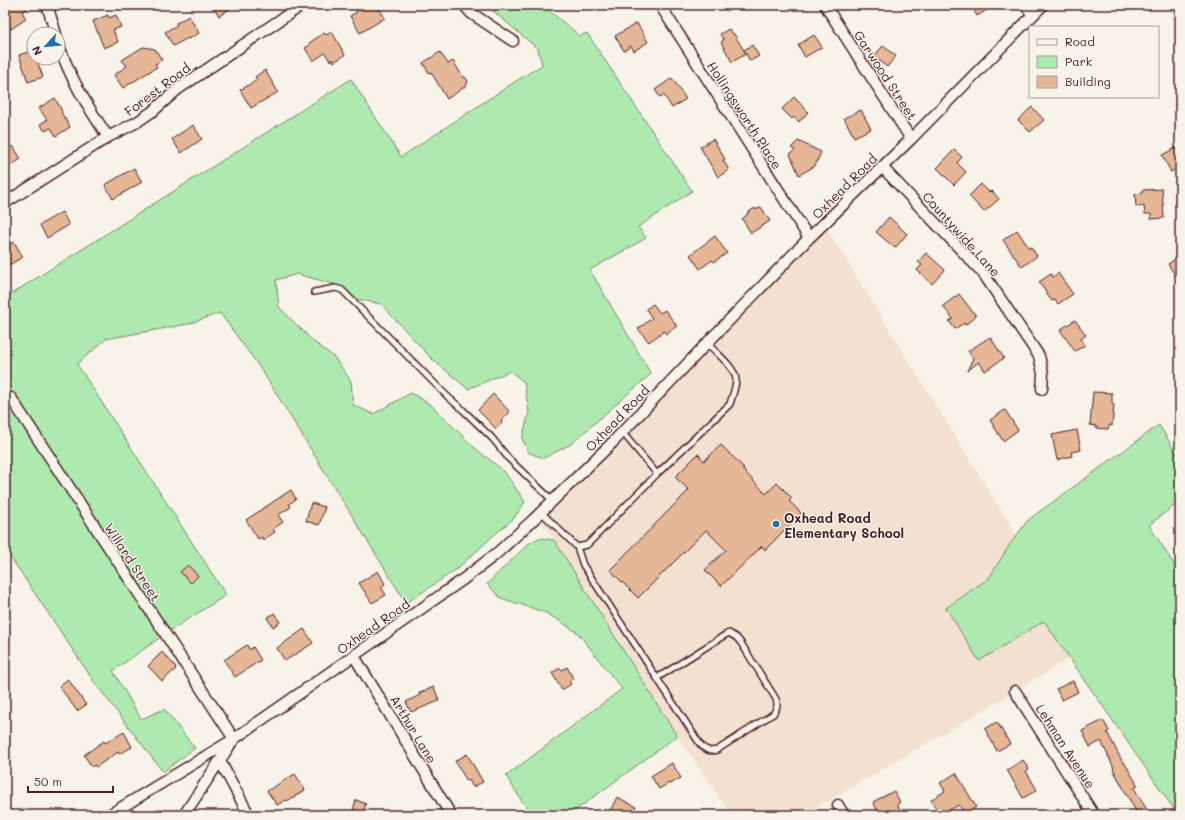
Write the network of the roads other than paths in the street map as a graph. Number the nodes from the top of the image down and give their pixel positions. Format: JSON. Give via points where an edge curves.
{"nodes":[{"id":1,"x":47,"y":5,"type":"edge"},
{"id":2,"x":302,"y":5,"type":"edge"},
{"id":3,"x":464,"y":5,"type":"edge"},
{"id":4,"x":660,"y":5,"type":"edge"},
{"id":5,"x":826,"y":5,"type":"edge"},
{"id":6,"x":1026,"y":5,"type":"edge"},
{"id":7,"x":1043,"y":5,"type":"edge"},
{"id":8,"x":1032,"y":15,"type":"junction"},
{"id":9,"x":54,"y":26,"type":"edge"},
{"id":10,"x":513,"y":41,"type":"dead end"},
{"id":11,"x":66,"y":65,"type":"edge"},
{"id":12,"x":108,"y":137,"type":"junction"},
{"id":13,"x":911,"y":139,"type":"junction"},
{"id":14,"x":882,"y":167,"type":"junction"},
{"id":15,"x":5,"y":203,"type":"edge"},
{"id":16,"x":809,"y":238,"type":"junction"},
{"id":17,"x":314,"y":292,"type":"dead end"},
{"id":18,"x":707,"y":343,"type":"junction"},
{"id":19,"x":1042,"y":389,"type":"dead end"},
{"id":20,"x":11,"y":398,"type":"dead end"},
{"id":21,"x":622,"y":432,"type":"junction"},
{"id":22,"x":657,"y":474,"type":"junction"},
{"id":23,"x":553,"y":501,"type":"junction"},
{"id":24,"x":541,"y":512,"type":"junction"},
{"id":25,"x":577,"y":547,"type":"junction"},
{"id":26,"x":354,"y":656,"type":"junction"},
{"id":27,"x":657,"y":678,"type":"junction"},
{"id":28,"x":1015,"y":691,"type":"dead end"},
{"id":29,"x":234,"y":739,"type":"junction"},
{"id":30,"x":220,"y":761,"type":"junction"},
{"id":31,"x":838,"y":805,"type":"dead end"},
{"id":32,"x":109,"y":815,"type":"edge"},
{"id":33,"x":184,"y":815,"type":"edge"},
{"id":34,"x":249,"y":815,"type":"edge"},
{"id":35,"x":451,"y":815,"type":"edge"},
{"id":36,"x":844,"y":815,"type":"edge"},
{"id":37,"x":1094,"y":815,"type":"edge"}],
"edges":[{"from":1,"to":9,"type":"street"},
{"from":2,"to":12,"type":"street","name":"Forest Road","via":[[190,80],[137,122]]},
{"from":3,"to":10,"type":"street","via":[[471,13]]},
{"from":4,"to":16,"type":"street","name":"Hollingsworth Place"},
{"from":5,"to":13,"type":"street","name":"Garwood Street"},
{"from":6,"to":8,"type":"street"},
{"from":7,"to":8,"type":"street","name":"Oxhead Road"},
{"from":8,"to":13,"type":"street","name":"Oxhead Road"},
{"from":11,"to":12,"type":"street"},
{"from":12,"to":15,"type":"street","name":"Forest Road"},
{"from":13,"to":14,"type":"street","name":"Oxhead Road"},
{"from":14,"to":16,"type":"street","name":"Oxhead Road"},
{"from":14,"to":19,"type":"street","name":"Countywide Lane","via":[[982,273],[1039,356],[1043,373]]},
{"from":16,"to":18,"type":"street","name":"Oxhead Road"},
{"from":17,"to":23,"type":"lane","via":[[335,288],[342,290]]},
{"from":18,"to":21,"type":"street","name":"Oxhead Road"},
{"from":18,"to":22,"type":"lane","via":[[730,366],[736,378],[730,404]]},
{"from":20,"to":29,"type":"street","name":"Willard Street"},
{"from":21,"to":22,"type":"lane"},
{"from":21,"to":23,"type":"street","name":"Oxhead Road"},
{"from":22,"to":25,"type":"lane","via":[[587,545]]},
{"from":23,"to":24,"type":"street","name":"Oxhead Road"},
{"from":24,"to":25,"type":"lane"},
{"from":24,"to":26,"type":"street","name":"Oxhead Road","via":[[496,554],[461,581]]},
{"from":25,"to":27,"type":"lane","via":[[583,565]]},
{"from":26,"to":29,"type":"street","name":"Oxhead Road"},
{"from":26,"to":35,"type":"street","name":"Arthur Lane"},
{"from":27,"to":27,"type":"lane","via":[[705,750],[717,750],[772,714],[778,706],[741,643],[729,633]]},
{"from":28,"to":37,"type":"street","name":"Lehman Avenue"},
{"from":29,"to":30,"type":"street","name":"Oxhead Road"},
{"from":29,"to":32,"type":"street"},
{"from":30,"to":33,"type":"street","name":"Oxhead Road"},
{"from":30,"to":34,"type":"street"},
{"from":31,"to":36,"type":"street"}]}
